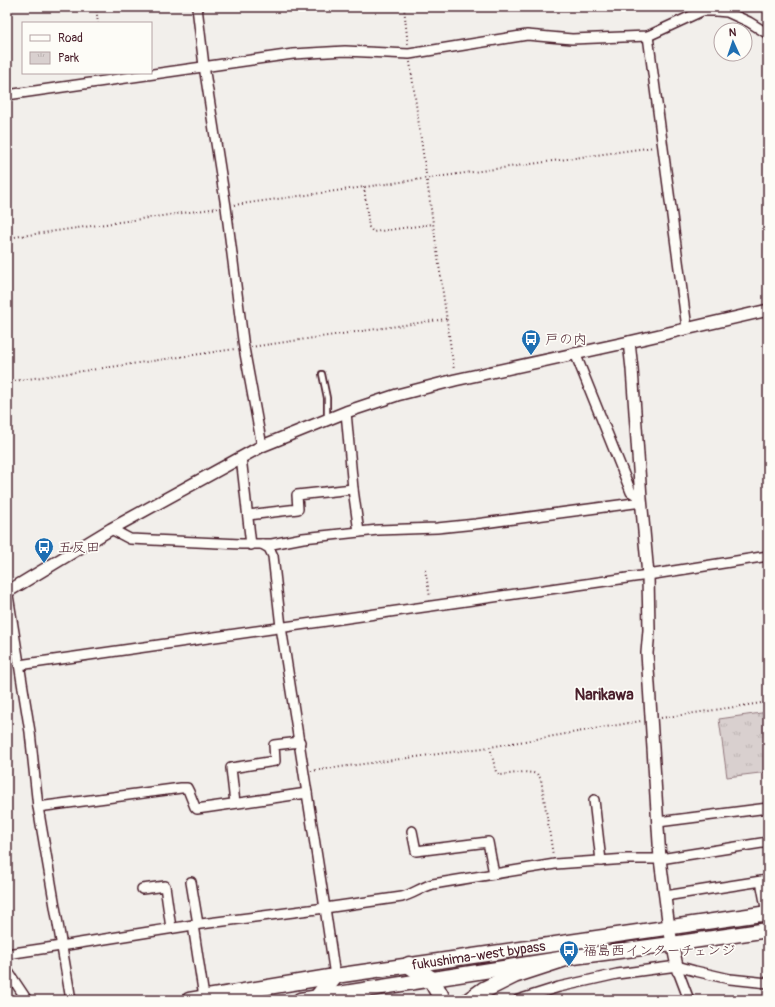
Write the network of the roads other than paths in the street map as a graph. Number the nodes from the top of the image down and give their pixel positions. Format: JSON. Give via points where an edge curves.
{"nodes":[{"id":1,"x":197,"y":7,"type":"edge"},
{"id":2,"x":715,"y":9,"type":"edge"},
{"id":3,"x":768,"y":34,"type":"edge"},
{"id":4,"x":648,"y":36,"type":"junction"},
{"id":5,"x":204,"y":66,"type":"junction"},
{"id":6,"x":152,"y":73,"type":"edge"},
{"id":7,"x":148,"y":74,"type":"edge"},
{"id":8,"x":7,"y":94,"type":"edge"},
{"id":9,"x":768,"y":310,"type":"edge"},
{"id":10,"x":687,"y":328,"type":"junction"},
{"id":11,"x":629,"y":342,"type":"junction"},
{"id":12,"x":575,"y":353,"type":"junction"},
{"id":13,"x":322,"y":374,"type":"dead end"},
{"id":14,"x":346,"y":412,"type":"junction"},
{"id":15,"x":327,"y":420,"type":"junction"},
{"id":16,"x":262,"y":446,"type":"junction"},
{"id":17,"x":241,"y":457,"type":"junction"},
{"id":18,"x":353,"y":489,"type":"junction"},
{"id":19,"x":641,"y":500,"type":"junction"},
{"id":20,"x":248,"y":515,"type":"junction"},
{"id":21,"x":111,"y":529,"type":"junction"},
{"id":22,"x":359,"y":532,"type":"junction"},
{"id":23,"x":252,"y":544,"type":"junction"},
{"id":24,"x":262,"y":544,"type":"junction"},
{"id":25,"x":768,"y":556,"type":"edge"},
{"id":26,"x":648,"y":575,"type":"junction"},
{"id":27,"x":7,"y":591,"type":"edge"},
{"id":28,"x":282,"y":627,"type":"junction"},
{"id":29,"x":19,"y":665,"type":"junction"},
{"id":30,"x":300,"y":742,"type":"junction"},
{"id":31,"x":308,"y":793,"type":"junction"},
{"id":32,"x":594,"y":800,"type":"dead end"},
{"id":33,"x":235,"y":803,"type":"junction"},
{"id":34,"x":38,"y":807,"type":"junction"},
{"id":35,"x":768,"y":808,"type":"edge"},
{"id":36,"x":658,"y":822,"type":"junction"},
{"id":37,"x":412,"y":831,"type":"dead end"},
{"id":38,"x":768,"y":842,"type":"edge"},
{"id":39,"x":660,"y":859,"type":"junction"},
{"id":40,"x":601,"y":861,"type":"junction"},
{"id":41,"x":494,"y":874,"type":"junction"},
{"id":42,"x":765,"y":880,"type":"edge"},
{"id":43,"x":191,"y":882,"type":"dead end"},
{"id":44,"x":142,"y":889,"type":"dead end"},
{"id":45,"x":665,"y":896,"type":"junction"},
{"id":46,"x":325,"y":908,"type":"junction"},
{"id":47,"x":767,"y":913,"type":"edge"},
{"id":48,"x":196,"y":925,"type":"junction"},
{"id":49,"x":171,"y":928,"type":"junction"},
{"id":50,"x":669,"y":928,"type":"junction"},
{"id":51,"x":768,"y":930,"type":"edge"},
{"id":52,"x":672,"y":944,"type":"junction"},
{"id":53,"x":61,"y":946,"type":"junction"},
{"id":54,"x":7,"y":954,"type":"edge"},
{"id":55,"x":566,"y":958,"type":"junction"},
{"id":56,"x":409,"y":965,"type":"junction"},
{"id":57,"x":677,"y":968,"type":"junction"},
{"id":58,"x":7,"y":970,"type":"edge"},
{"id":59,"x":335,"y":976,"type":"junction"},
{"id":60,"x":431,"y":979,"type":"junction"},
{"id":61,"x":768,"y":983,"type":"edge"},
{"id":62,"x":204,"y":998,"type":"junction"},
{"id":63,"x":317,"y":999,"type":"edge"},
{"id":64,"x":27,"y":1000,"type":"edge"},
{"id":65,"x":71,"y":1000,"type":"edge"},
{"id":66,"x":189,"y":1000,"type":"edge"},
{"id":67,"x":300,"y":1000,"type":"edge"},
{"id":68,"x":442,"y":1000,"type":"edge"},
{"id":69,"x":470,"y":1000,"type":"edge"},
{"id":70,"x":518,"y":1000,"type":"edge"},
{"id":71,"x":688,"y":1000,"type":"edge"}],
"edges":[{"from":1,"to":5,"type":"street"},
{"from":2,"to":3,"type":"street","via":[[749,22]]},
{"from":2,"to":4,"type":"street","via":[[702,11]]},
{"from":4,"to":5,"type":"street","via":[[572,39],[527,35],[409,54],[293,54]]},
{"from":4,"to":10,"type":"street"},
{"from":5,"to":6,"type":"street"},
{"from":5,"to":16,"type":"street","via":[[226,206],[244,348]]},
{"from":7,"to":8,"type":"street"},
{"from":9,"to":10,"type":"street"},
{"from":10,"to":11,"type":"street"},
{"from":11,"to":12,"type":"street"},
{"from":11,"to":19,"type":"street"},
{"from":12,"to":14,"type":"street","via":[[455,380]]},
{"from":12,"to":19,"type":"street","via":[[631,492]]},
{"from":13,"to":15,"type":"lane","via":[[327,398]]},
{"from":14,"to":15,"type":"street"},
{"from":14,"to":18,"type":"street"},
{"from":15,"to":16,"type":"street"},
{"from":16,"to":17,"type":"street"},
{"from":17,"to":20,"type":"street"},
{"from":17,"to":21,"type":"street"},
{"from":18,"to":20,"type":"street","via":[[297,495],[298,509]]},
{"from":18,"to":22,"type":"street"},
{"from":19,"to":22,"type":"street","via":[[476,524]]},
{"from":19,"to":26,"type":"street"},
{"from":20,"to":23,"type":"street"},
{"from":21,"to":23,"type":"street","via":[[130,539]]},
{"from":21,"to":27,"type":"street"},
{"from":22,"to":24,"type":"street"},
{"from":23,"to":24,"type":"street"},
{"from":24,"to":28,"type":"street","via":[[269,548],[273,556]]},
{"from":25,"to":26,"type":"street"},
{"from":26,"to":28,"type":"street"},
{"from":26,"to":36,"type":"street","via":[[647,653]]},
{"from":27,"to":29,"type":"street"},
{"from":28,"to":29,"type":"street"},
{"from":28,"to":30,"type":"street"},
{"from":29,"to":34,"type":"street","via":[[30,732]]},
{"from":30,"to":31,"type":"street"},
{"from":30,"to":33,"type":"street","via":[[274,745],[275,761],[231,768]]},
{"from":31,"to":33,"type":"street"},
{"from":31,"to":46,"type":"street"},
{"from":32,"to":40,"type":"street"},
{"from":33,"to":34,"type":"street","via":[[197,809],[187,788],[181,788]]},
{"from":34,"to":53,"type":"street"},
{"from":35,"to":36,"type":"street"},
{"from":36,"to":39,"type":"street"},
{"from":37,"to":41,"type":"street","via":[[416,851],[488,842]]},
{"from":38,"to":39,"type":"street"},
{"from":39,"to":40,"type":"street"},
{"from":39,"to":45,"type":"street"},
{"from":40,"to":41,"type":"street","via":[[554,864]]},
{"from":41,"to":46,"type":"street","via":[[426,886],[402,897]]},
{"from":42,"to":45,"type":"street"},
{"from":42,"to":47,"type":"street"},
{"from":43,"to":48,"type":"street"},
{"from":44,"to":49,"type":"street","via":[[165,886]]},
{"from":45,"to":50,"type":"street"},
{"from":46,"to":48,"type":"street"},
{"from":46,"to":59,"type":"street"},
{"from":47,"to":50,"type":"highway","name":"fukushima-west bypass"},
{"from":48,"to":49,"type":"street"},
{"from":48,"to":62,"type":"street"},
{"from":49,"to":53,"type":"street"},
{"from":50,"to":52,"type":"street"},
{"from":50,"to":56,"type":"highway","name":"fukushima-west bypass"},
{"from":51,"to":52,"type":"highway","name":"fukushima-west bypass"},
{"from":52,"to":55,"type":"highway","name":"fukushima-west bypass"},
{"from":52,"to":57,"type":"street"},
{"from":53,"to":54,"type":"street"},
{"from":53,"to":65,"type":"street"},
{"from":55,"to":60,"type":"highway","name":"fukushima-west bypass"},
{"from":55,"to":69,"type":"highway","via":[[514,975]]},
{"from":56,"to":59,"type":"highway","name":"fukushima-west bypass"},
{"from":56,"to":60,"type":"highway"},
{"from":57,"to":61,"type":"street","via":[[730,979]]},
{"from":57,"to":70,"type":"street","via":[[617,974],[559,987]]},
{"from":57,"to":71,"type":"street"},
{"from":58,"to":64,"type":"street"},
{"from":59,"to":62,"type":"highway","name":"fukushima-west bypass"},
{"from":59,"to":63,"type":"highway"},
{"from":60,"to":63,"type":"highway","name":"fukushima-west bypass"},
{"from":60,"to":68,"type":"highway"},
{"from":62,"to":66,"type":"highway","name":"fukushima-west bypass"},
{"from":63,"to":67,"type":"highway","name":"fukushima-west bypass"}]}
